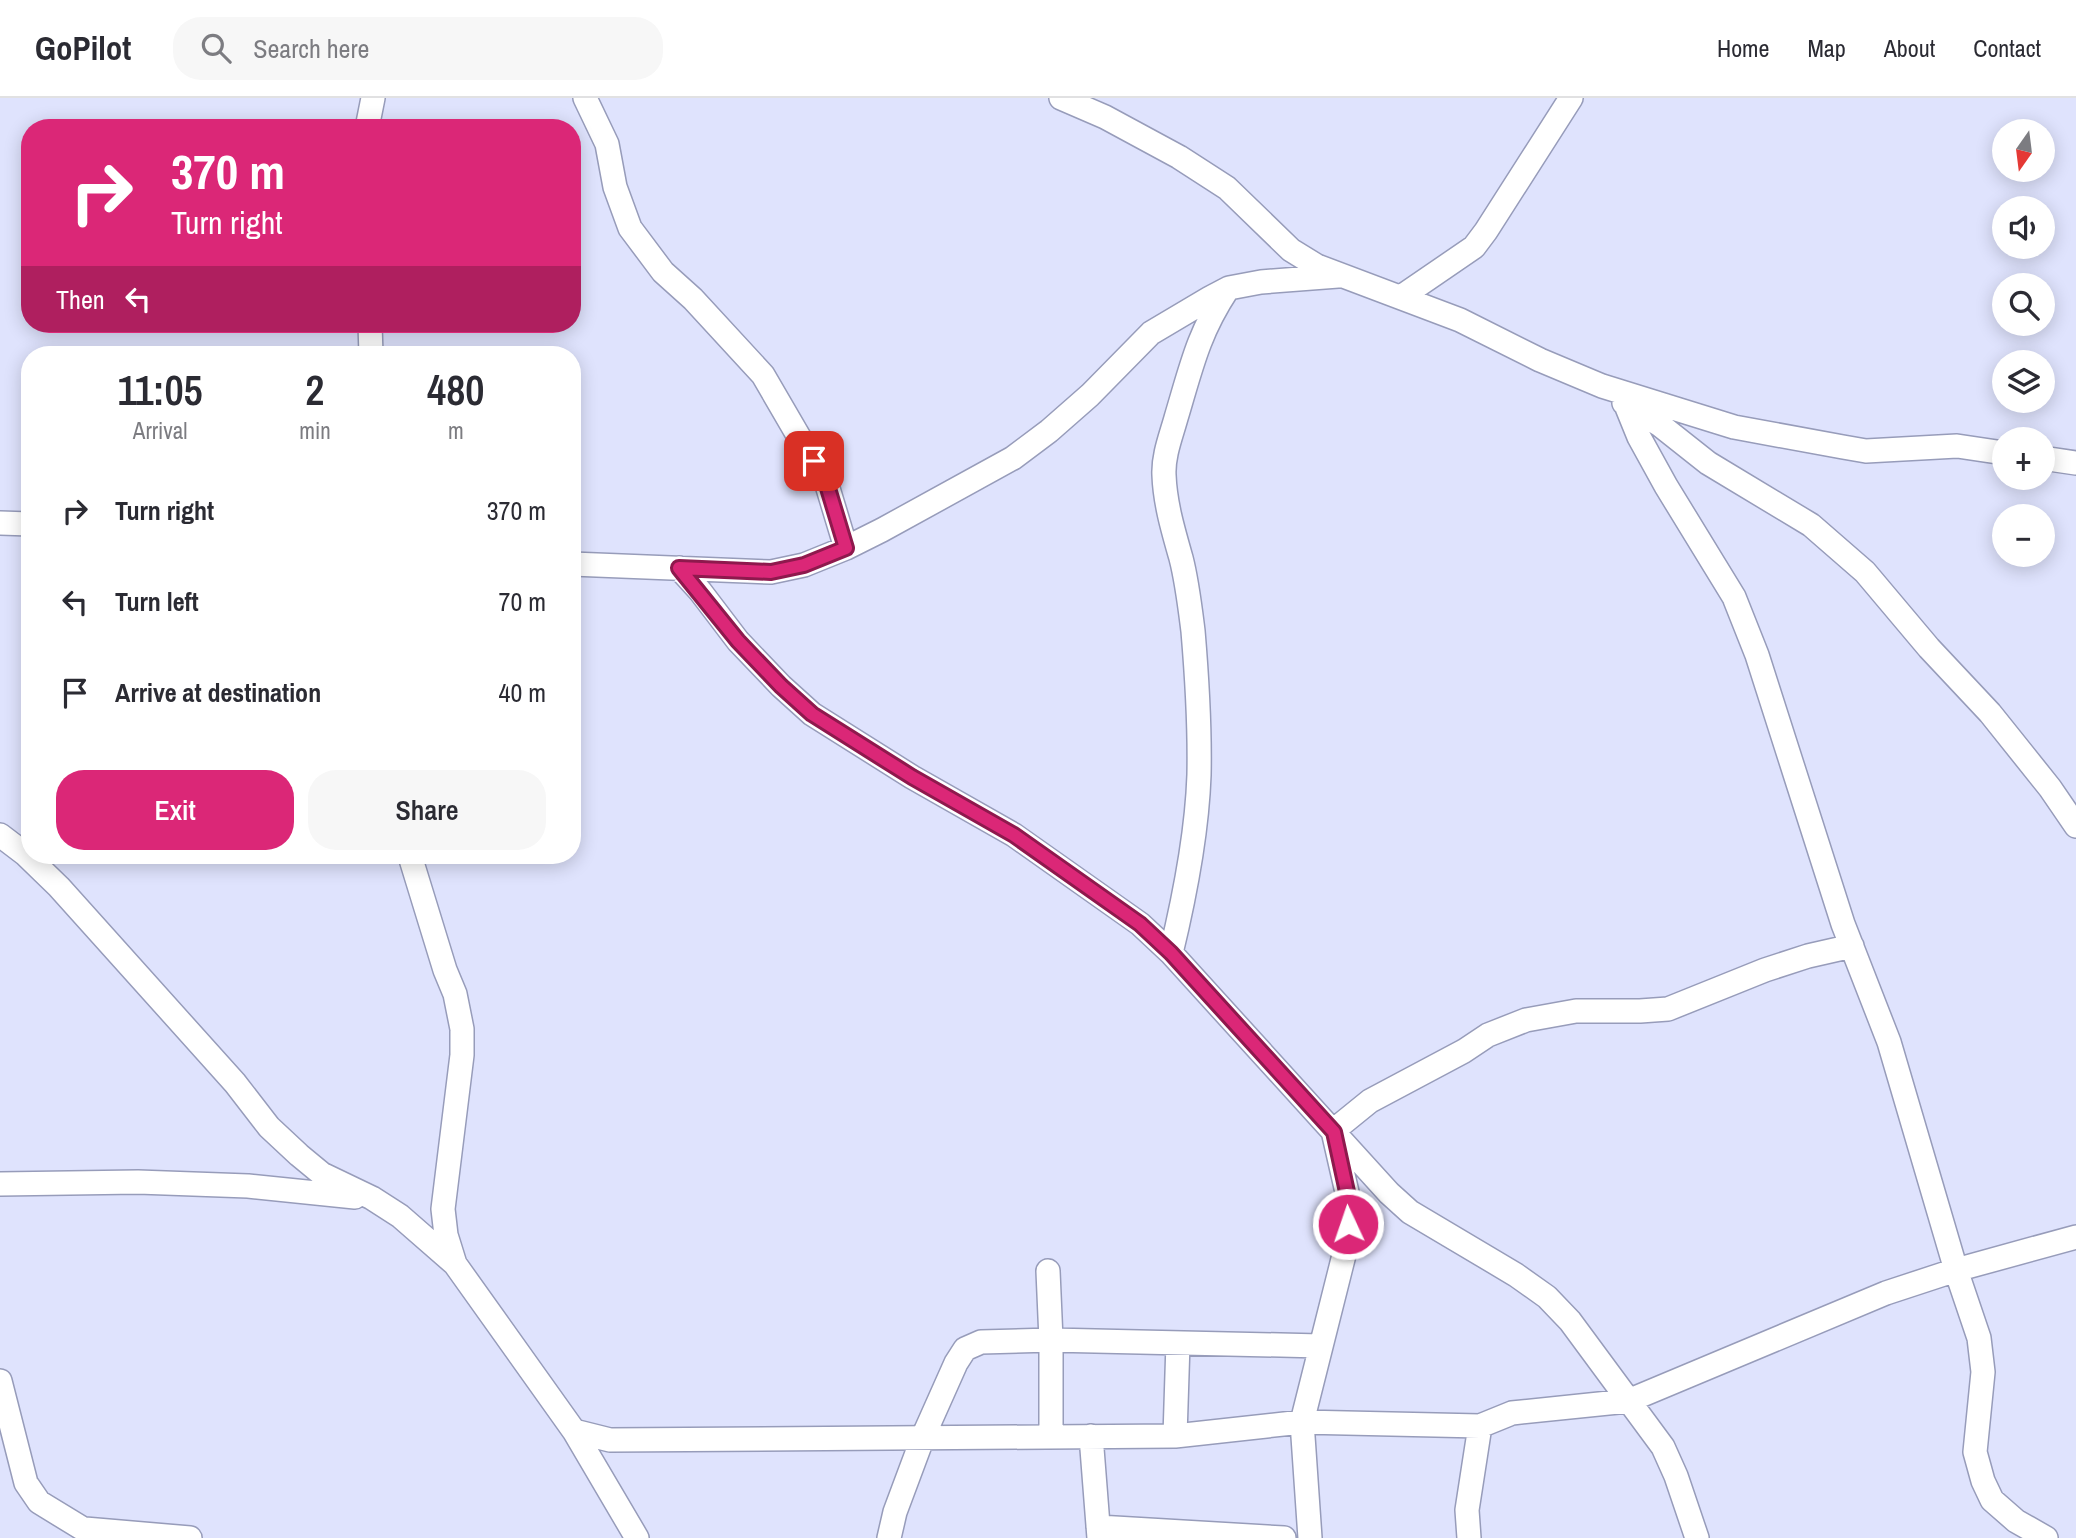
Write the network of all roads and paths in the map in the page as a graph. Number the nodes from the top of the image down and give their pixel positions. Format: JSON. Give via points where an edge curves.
{"nodes":[{"id":1,"x":373,"y":98,"type":"edge"},
{"id":2,"x":585,"y":98,"type":"edge"},
{"id":3,"x":1061,"y":98,"type":"edge"},
{"id":4,"x":1571,"y":98,"type":"edge"},
{"id":5,"x":369,"y":119,"type":"edge"},
{"id":6,"x":1343,"y":275,"type":"junction"},
{"id":7,"x":1229,"y":288,"type":"junction"},
{"id":8,"x":1401,"y":297,"type":"junction"},
{"id":9,"x":1602,"y":386,"type":"junction"},
{"id":10,"x":1626,"y":405,"type":"junction"},
{"id":11,"x":1992,"y":451,"type":"edge"},
{"id":12,"x":2055,"y":460,"type":"edge"},
{"id":13,"x":2076,"y":463,"type":"edge"},
{"id":14,"x":0,"y":523,"type":"edge"},
{"id":15,"x":21,"y":524,"type":"edge"},
{"id":16,"x":846,"y":548,"type":"junction"},
{"id":17,"x":581,"y":564,"type":"edge"},
{"id":18,"x":679,"y":568,"type":"junction"},
{"id":19,"x":2076,"y":826,"type":"edge"},
{"id":20,"x":0,"y":835,"type":"edge"},
{"id":21,"x":21,"y":851,"type":"edge"},
{"id":22,"x":35,"y":864,"type":"edge"},
{"id":23,"x":412,"y":864,"type":"edge"},
{"id":24,"x":1852,"y":946,"type":"junction"},
{"id":25,"x":1171,"y":953,"type":"junction"},
{"id":26,"x":1334,"y":1132,"type":"junction"},
{"id":27,"x":0,"y":1184,"type":"edge"},
{"id":28,"x":372,"y":1198,"type":"junction"},
{"id":29,"x":2076,"y":1237,"type":"edge"},
{"id":30,"x":455,"y":1264,"type":"junction"},
{"id":31,"x":1956,"y":1270,"type":"junction"},
{"id":32,"x":1048,"y":1271,"type":"dead end"},
{"id":33,"x":1051,"y":1340,"type":"junction"},
{"id":34,"x":1178,"y":1343,"type":"junction"},
{"id":35,"x":1321,"y":1346,"type":"junction"},
{"id":36,"x":0,"y":1381,"type":"edge"},
{"id":37,"x":1628,"y":1401,"type":"junction"},
{"id":38,"x":1302,"y":1422,"type":"junction"},
{"id":39,"x":1480,"y":1426,"type":"junction"},
{"id":40,"x":574,"y":1431,"type":"junction"},
{"id":41,"x":1051,"y":1435,"type":"junction"},
{"id":42,"x":1091,"y":1436,"type":"junction"},
{"id":43,"x":1175,"y":1436,"type":"junction"},
{"id":44,"x":923,"y":1437,"type":"junction"},
{"id":45,"x":1098,"y":1532,"type":"edge"},
{"id":46,"x":92,"y":1533,"type":"edge"},
{"id":47,"x":190,"y":1538,"type":"edge"},
{"id":48,"x":638,"y":1538,"type":"edge"},
{"id":49,"x":889,"y":1538,"type":"edge"},
{"id":50,"x":1284,"y":1538,"type":"edge"},
{"id":51,"x":1310,"y":1538,"type":"edge"},
{"id":52,"x":1469,"y":1538,"type":"edge"},
{"id":53,"x":1697,"y":1538,"type":"edge"},
{"id":54,"x":2046,"y":1538,"type":"edge"}],
"edges":[{"from":1,"to":5,"type":"street"},
{"from":2,"to":16,"type":"street","via":[[607,144],[615,187],[631,228],[663,272],[763,375],[827,485]]},
{"from":3,"to":6,"type":"street","via":[[1188,163],[1227,188],[1291,250]]},
{"from":4,"to":8,"type":"street","via":[[1474,247]]},
{"from":6,"to":7,"type":"street"},
{"from":6,"to":8,"type":"street"},
{"from":7,"to":16,"type":"street","via":[[1151,333],[1090,395],[1013,458]]},
{"from":7,"to":25,"type":"street","via":[[1204,328],[1192,361],[1164,472],[1193,632],[1199,775],[1182,906]]},
{"from":8,"to":9,"type":"street"},
{"from":9,"to":10,"type":"street"},
{"from":9,"to":11,"type":"street","via":[[1734,427],[1866,451],[1957,446]]},
{"from":10,"to":19,"type":"street","via":[[1708,463],[1811,525],[1865,572],[1990,713]]},
{"from":10,"to":24,"type":"street","via":[[1639,437],[1734,597]]},
{"from":12,"to":13,"type":"street"},
{"from":14,"to":15,"type":"street"},
{"from":16,"to":18,"type":"street","via":[[771,572]]},
{"from":17,"to":18,"type":"street"},
{"from":18,"to":25,"type":"street","via":[[738,641],[812,714],[1014,835],[1140,924]]},
{"from":20,"to":21,"type":"street"},
{"from":22,"to":28,"type":"street","via":[[235,1083],[269,1127],[323,1174]]},
{"from":23,"to":30,"type":"street","via":[[462,1029],[443,1209]]},
{"from":24,"to":26,"type":"street","via":[[1765,970],[1668,1009],[1576,1012],[1525,1020],[1488,1035],[1370,1101]]},
{"from":24,"to":31,"type":"street","via":[[1889,1042]]},
{"from":25,"to":26,"type":"street"},
{"from":26,"to":35,"type":"street","via":[[1349,1201],[1348,1224]]},
{"from":26,"to":37,"type":"street","via":[[1410,1212],[1547,1297]]},
{"from":27,"to":28,"type":"street","via":[[248,1186]]},
{"from":28,"to":30,"type":"street"},
{"from":29,"to":31,"type":"street"},
{"from":30,"to":40,"type":"street"},
{"from":31,"to":37,"type":"street","via":[[1886,1293]]},
{"from":31,"to":54,"type":"street","via":[[1982,1360],[1975,1452],[1983,1481],[1992,1500]]},
{"from":32,"to":33,"type":"street"},
{"from":33,"to":34,"type":"street"},
{"from":33,"to":41,"type":"street"},
{"from":33,"to":44,"type":"street","via":[[981,1342],[965,1349]]},
{"from":34,"to":35,"type":"street"},
{"from":34,"to":43,"type":"street"},
{"from":35,"to":38,"type":"street"},
{"from":36,"to":46,"type":"street","via":[[26,1483],[39,1502]]},
{"from":37,"to":39,"type":"street","via":[[1512,1413]]},
{"from":37,"to":53,"type":"street","via":[[1663,1447]]},
{"from":38,"to":39,"type":"street"},
{"from":38,"to":43,"type":"street"},
{"from":38,"to":51,"type":"street"},
{"from":39,"to":52,"type":"street","via":[[1467,1510]]},
{"from":40,"to":44,"type":"street","via":[[610,1440]]},
{"from":40,"to":48,"type":"street"},
{"from":41,"to":42,"type":"street"},
{"from":41,"to":44,"type":"street"},
{"from":42,"to":43,"type":"street"},
{"from":42,"to":45,"type":"street"},
{"from":44,"to":49,"type":"street"},
{"from":45,"to":50,"type":"street"},
{"from":46,"to":47,"type":"street"}]}
